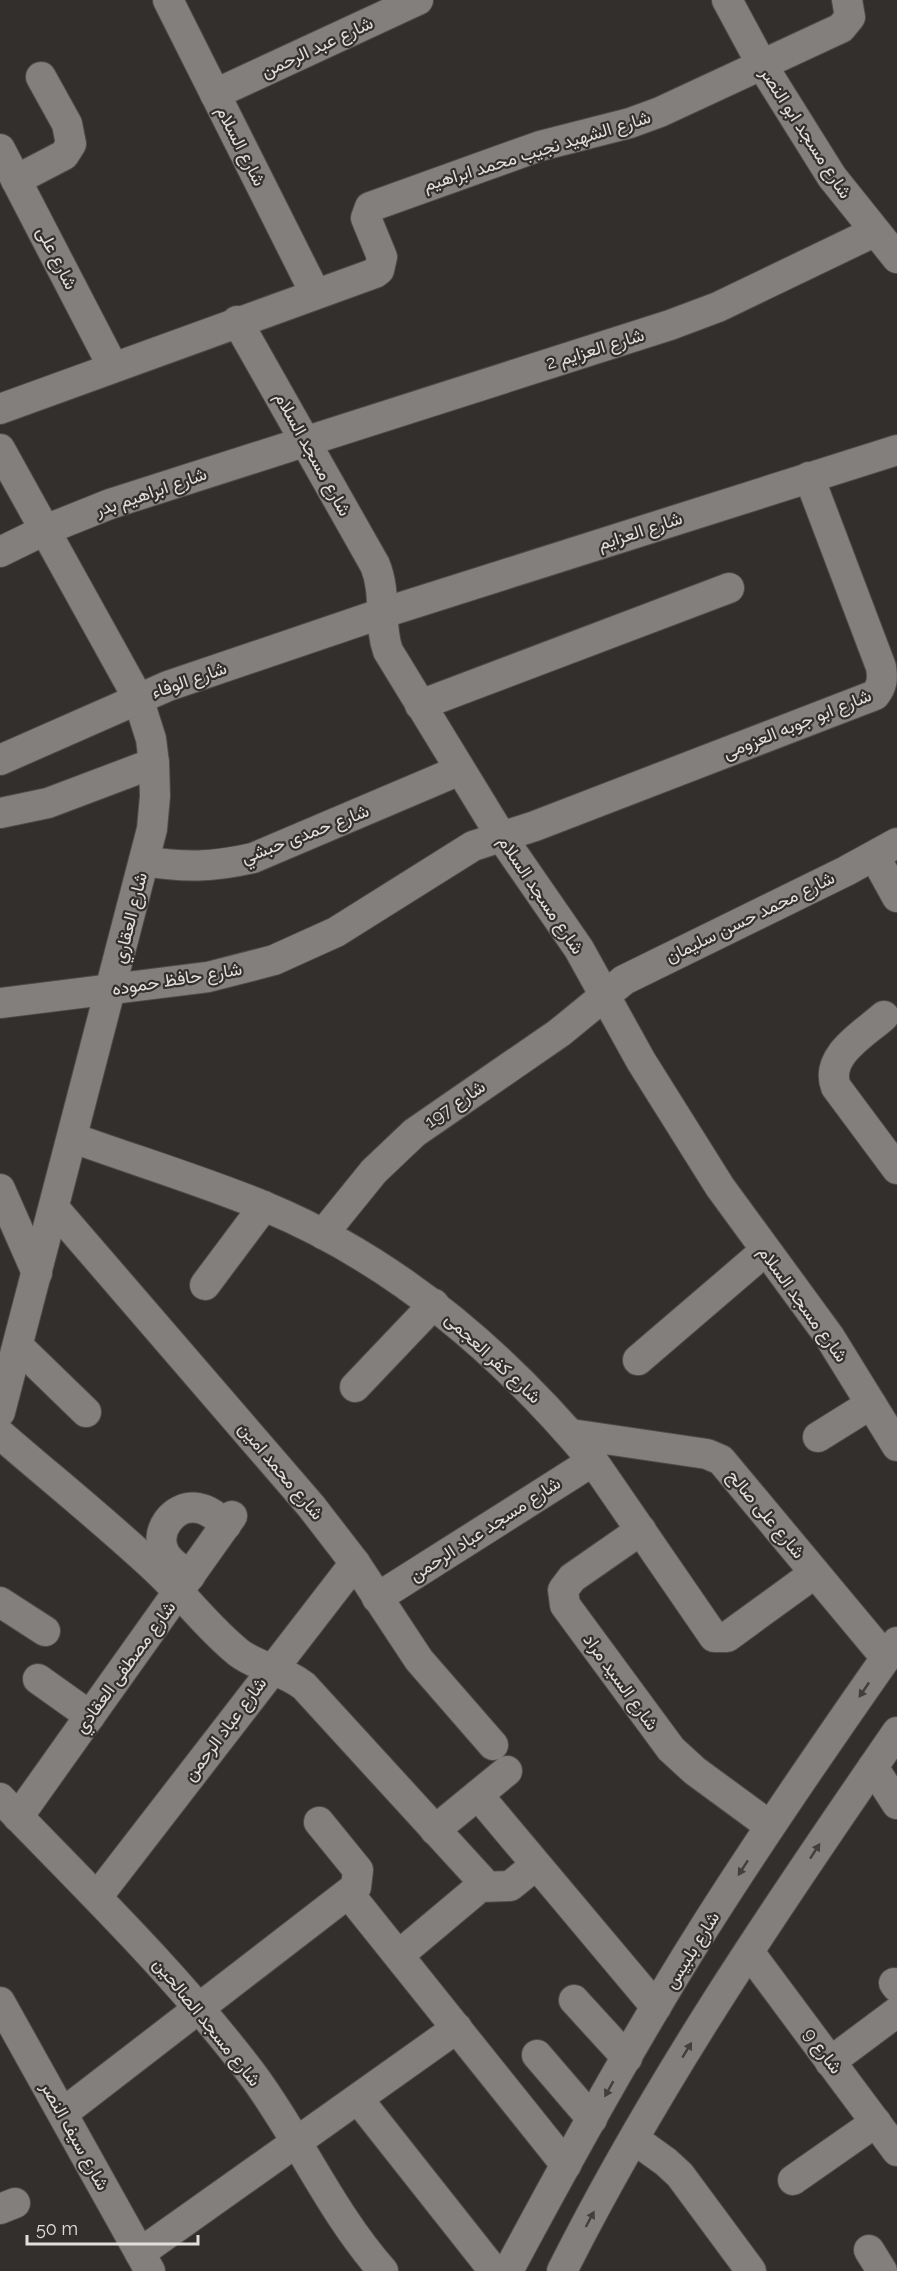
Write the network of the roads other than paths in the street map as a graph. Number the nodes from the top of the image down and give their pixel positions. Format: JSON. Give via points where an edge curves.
{"nodes":[{"id":1,"x":168,"y":0,"type":"edge"},
{"id":2,"x":418,"y":0,"type":"edge"},
{"id":3,"x":727,"y":0,"type":"edge"},
{"id":4,"x":857,"y":3,"type":"edge"},
{"id":5,"x":762,"y":65,"type":"junction"},
{"id":6,"x":41,"y":77,"type":"dead end"},
{"id":7,"x":215,"y":94,"type":"junction"},
{"id":8,"x":0,"y":148,"type":"edge"},
{"id":9,"x":16,"y":180,"type":"junction"},
{"id":10,"x":874,"y":232,"type":"junction"},
{"id":11,"x":897,"y":258,"type":"edge"},
{"id":12,"x":315,"y":292,"type":"junction"},
{"id":13,"x":237,"y":321,"type":"junction"},
{"id":14,"x":113,"y":367,"type":"junction"},
{"id":15,"x":0,"y":409,"type":"edge"},
{"id":16,"x":306,"y":440,"type":"junction"},
{"id":17,"x":0,"y":449,"type":"edge"},
{"id":18,"x":897,"y":450,"type":"edge"},
{"id":19,"x":809,"y":477,"type":"junction"},
{"id":20,"x":45,"y":530,"type":"junction"},
{"id":21,"x":0,"y":552,"type":"edge"},
{"id":22,"x":729,"y":588,"type":"dead end"},
{"id":23,"x":383,"y":613,"type":"junction"},
{"id":24,"x":138,"y":698,"type":"junction"},
{"id":25,"x":420,"y":705,"type":"junction"},
{"id":26,"x":0,"y":760,"type":"edge"},
{"id":27,"x":154,"y":763,"type":"junction"},
{"id":28,"x":460,"y":770,"type":"junction"},
{"id":29,"x":0,"y":813,"type":"edge"},
{"id":30,"x":501,"y":836,"type":"junction"},
{"id":31,"x":886,"y":850,"type":"edge"},
{"id":32,"x":144,"y":861,"type":"junction"},
{"id":33,"x":897,"y":897,"type":"edge"},
{"id":34,"x":112,"y":990,"type":"junction"},
{"id":35,"x":604,"y":993,"type":"junction"},
{"id":36,"x":0,"y":1003,"type":"edge"},
{"id":37,"x":884,"y":1016,"type":"dead end"},
{"id":38,"x":73,"y":1138,"type":"junction"},
{"id":39,"x":897,"y":1169,"type":"edge"},
{"id":40,"x":0,"y":1189,"type":"edge"},
{"id":41,"x":264,"y":1206,"type":"junction"},
{"id":42,"x":54,"y":1208,"type":"junction"},
{"id":43,"x":323,"y":1234,"type":"junction"},
{"id":44,"x":9,"y":1235,"type":"edge"},
{"id":45,"x":765,"y":1251,"type":"junction"},
{"id":46,"x":37,"y":1273,"type":"junction"},
{"id":47,"x":205,"y":1285,"type":"dead end"},
{"id":48,"x":434,"y":1304,"type":"junction"},
{"id":49,"x":18,"y":1346,"type":"junction"},
{"id":50,"x":638,"y":1360,"type":"dead end"},
{"id":51,"x":354,"y":1388,"type":"dead end"},
{"id":52,"x":871,"y":1404,"type":"junction"},
{"id":53,"x":0,"y":1412,"type":"edge"},
{"id":54,"x":86,"y":1412,"type":"dead end"},
{"id":55,"x":0,"y":1434,"type":"edge"},
{"id":56,"x":571,"y":1434,"type":"junction"},
{"id":57,"x":818,"y":1437,"type":"dead end"},
{"id":58,"x":897,"y":1446,"type":"edge"},
{"id":59,"x":593,"y":1461,"type":"junction"},
{"id":60,"x":641,"y":1530,"type":"junction"},
{"id":61,"x":355,"y":1563,"type":"junction"},
{"id":62,"x":814,"y":1573,"type":"junction"},
{"id":63,"x":184,"y":1584,"type":"junction"},
{"id":64,"x":377,"y":1598,"type":"junction"},
{"id":65,"x":0,"y":1602,"type":"edge"},
{"id":66,"x":45,"y":1631,"type":"dead end"},
{"id":67,"x":891,"y":1650,"type":"edge"},
{"id":68,"x":271,"y":1668,"type":"junction"},
{"id":69,"x":38,"y":1678,"type":"dead end"},
{"id":70,"x":90,"y":1716,"type":"junction"},
{"id":71,"x":897,"y":1732,"type":"edge"},
{"id":72,"x":493,"y":1745,"type":"dead end"},
{"id":73,"x":873,"y":1767,"type":"junction"},
{"id":74,"x":507,"y":1771,"type":"dead end"},
{"id":75,"x":478,"y":1795,"type":"junction"},
{"id":76,"x":897,"y":1804,"type":"edge"},
{"id":77,"x":9,"y":1808,"type":"edge"},
{"id":78,"x":319,"y":1822,"type":"dead end"},
{"id":79,"x":770,"y":1826,"type":"junction"},
{"id":80,"x":435,"y":1830,"type":"junction"},
{"id":81,"x":536,"y":1865,"type":"junction"},
{"id":82,"x":486,"y":1885,"type":"junction"},
{"id":83,"x":349,"y":1894,"type":"junction"},
{"id":84,"x":97,"y":1897,"type":"junction"},
{"id":85,"x":749,"y":1952,"type":"junction"},
{"id":86,"x":399,"y":1955,"type":"junction"},
{"id":87,"x":896,"y":1994,"type":"edge"},
{"id":88,"x":574,"y":2000,"type":"dead end"},
{"id":89,"x":0,"y":2002,"type":"edge"},
{"id":90,"x":656,"y":2007,"type":"junction"},
{"id":91,"x":199,"y":2008,"type":"junction"},
{"id":92,"x":457,"y":2028,"type":"junction"},
{"id":93,"x":537,"y":2055,"type":"dead end"},
{"id":94,"x":627,"y":2058,"type":"junction"},
{"id":95,"x":830,"y":2062,"type":"junction"},
{"id":96,"x":358,"y":2099,"type":"junction"},
{"id":97,"x":63,"y":2113,"type":"junction"},
{"id":98,"x":592,"y":2119,"type":"junction"},
{"id":99,"x":876,"y":2122,"type":"junction"},
{"id":100,"x":634,"y":2139,"type":"junction"},
{"id":101,"x":297,"y":2142,"type":"junction"},
{"id":102,"x":897,"y":2151,"type":"edge"},
{"id":103,"x":567,"y":2165,"type":"junction"},
{"id":104,"x":792,"y":2180,"type":"dead end"},
{"id":105,"x":526,"y":2237,"type":"junction"},
{"id":106,"x":145,"y":2262,"type":"edge"},
{"id":107,"x":376,"y":2269,"type":"edge"},
{"id":108,"x":566,"y":2269,"type":"edge"},
{"id":109,"x":494,"y":2271,"type":"edge"},
{"id":110,"x":508,"y":2271,"type":"edge"},
{"id":111,"x":751,"y":2271,"type":"edge"}],
"edges":[{"from":1,"to":7,"type":"street","name":"شارع السلام"},
{"from":2,"to":7,"type":"street","name":"شارع عبد الرحمن"},
{"from":3,"to":5,"type":"street","name":"شارع مسجد ابو النصر"},
{"from":4,"to":5,"type":"street","name":"شارع الشهيد نجيب محمد ابراهيم","via":[[842,28]]},
{"from":5,"to":10,"type":"street","name":"شارع مسجد ابو النصر","via":[[832,177]]},
{"from":5,"to":12,"type":"street","name":"شارع الشهيد نجيب محمد ابراهيم","via":[[650,116],[540,146],[370,207],[366,218],[382,257],[379,270]]},
{"from":6,"to":9,"type":"street","via":[[67,124],[71,144],[64,155]]},
{"from":7,"to":12,"type":"street","name":"شارع السلام"},
{"from":8,"to":9,"type":"street","name":"شارع على"},
{"from":9,"to":14,"type":"street","name":"شارع على"},
{"from":10,"to":11,"type":"street","name":"شارع مسجد ابو النصر"},
{"from":10,"to":16,"type":"street","name":"شارع العزايم 2","via":[[718,308]]},
{"from":12,"to":13,"type":"street","name":"شارع الشهيد نجيب محمد ابراهيم"},
{"from":13,"to":14,"type":"street","name":"شارع الشهيد نجيب محمد ابراهيم"},
{"from":13,"to":16,"type":"street","name":"شارع مسجد السلام"},
{"from":14,"to":15,"type":"street","name":"شارع الشهيد نجيب محمد ابراهيم"},
{"from":16,"to":20,"type":"street","name":"شارع ابراهيم بدر","via":[[110,504]]},
{"from":16,"to":23,"type":"street","name":"شارع مسجد السلام","via":[[375,565],[381,580]]},
{"from":17,"to":20,"type":"street","name":"شارع العقاري"},
{"from":18,"to":19,"type":"street","name":"شارع العزايم"},
{"from":19,"to":23,"type":"street","name":"شارع العزايم"},
{"from":19,"to":30,"type":"street","name":"شارع ابو جوبه العزومى","via":[[881,668],[881,688],[875,695]]},
{"from":20,"to":21,"type":"street","name":"شارع ابراهيم بدر"},
{"from":20,"to":24,"type":"street","name":"شارع العقاري"},
{"from":22,"to":25,"type":"street"},
{"from":23,"to":24,"type":"street","name":"شارع الوفاء"},
{"from":23,"to":25,"type":"street","name":"شارع مسجد السلام","via":[[382,633],[388,651]]},
{"from":24,"to":26,"type":"street","name":"شارع الوفاء"},
{"from":24,"to":27,"type":"street","name":"شارع العقاري"},
{"from":25,"to":28,"type":"street","name":"شارع مسجد السلام"},
{"from":27,"to":29,"type":"street","via":[[48,803]]},
{"from":27,"to":32,"type":"street","name":"شارع العقاري","via":[[153,818]]},
{"from":28,"to":30,"type":"street","name":"شارع مسجد السلام"},
{"from":28,"to":32,"type":"street","name":"شارع حمدى حبشي","via":[[253,858],[217,866],[181,867]]},
{"from":30,"to":34,"type":"street","name":"شارع حافظ حموده","via":[[459,853],[336,932],[274,960],[208,977]]},
{"from":30,"to":35,"type":"street","name":"شارع مسجد السلام","via":[[566,928]]},
{"from":31,"to":33,"type":"street"},
{"from":31,"to":35,"type":"street","name":"شارع محمد حسن سليمان","via":[[645,968]]},
{"from":32,"to":34,"type":"street","name":"شارع العقاري"},
{"from":34,"to":36,"type":"street","name":"شارع حافظ حموده"},
{"from":34,"to":38,"type":"street","name":"شارع العقاري"},
{"from":35,"to":43,"type":"street","name":"شارع 197","via":[[559,1033],[414,1133],[374,1171]]},
{"from":35,"to":45,"type":"street","name":"شارع مسجد السلام","via":[[641,1061]]},
{"from":37,"to":39,"type":"street","via":[[840,1055],[832,1070],[833,1079]]},
{"from":38,"to":41,"type":"street","name":"شارع كفر العجمى"},
{"from":38,"to":42,"type":"street","name":"شارع العقاري"},
{"from":40,"to":44,"type":"street"},
{"from":41,"to":43,"type":"street","name":"شارع كفر العجمى"},
{"from":41,"to":47,"type":"street"},
{"from":42,"to":46,"type":"street","name":"شارع العقاري"},
{"from":42,"to":61,"type":"street","name":"شارع محمد امين","via":[[311,1506]]},
{"from":43,"to":48,"type":"street","name":"شارع كفر العجمى","via":[[399,1278]]},
{"from":44,"to":46,"type":"street"},
{"from":45,"to":50,"type":"street"},
{"from":45,"to":52,"type":"street","name":"شارع مسجد السلام","via":[[829,1336]]},
{"from":46,"to":49,"type":"street","name":"شارع العقاري"},
{"from":48,"to":51,"type":"street"},
{"from":48,"to":56,"type":"street","name":"شارع كفر العجمى","via":[[477,1340]]},
{"from":49,"to":53,"type":"street","name":"شارع العقاري"},
{"from":49,"to":54,"type":"street"},
{"from":52,"to":57,"type":"street"},
{"from":52,"to":58,"type":"street","name":"شارع مسجد السلام"},
{"from":55,"to":63,"type":"street","via":[[150,1564]]},
{"from":56,"to":59,"type":"street","name":"شارع كفر العجمى"},
{"from":56,"to":62,"type":"street","name":"شارع على صالح","via":[[715,1456]]},
{"from":59,"to":60,"type":"street","name":"شارع كفر العجمى"},
{"from":59,"to":64,"type":"street","name":"شارع مسجد عباد الرحمن"},
{"from":60,"to":62,"type":"street","name":"شارع كفر العجمى","via":[[711,1634],[718,1638],[727,1636]]},
{"from":60,"to":79,"type":"street","name":"شارع السيد مراد","via":[[572,1578],[563,1590],[564,1605],[671,1749]]},
{"from":61,"to":64,"type":"street","name":"شارع محمد امين"},
{"from":61,"to":68,"type":"street","name":"شارع عباد الرحمن"},
{"from":62,"to":67,"type":"street","name":"شارع على صالح"},
{"from":63,"to":63,"type":"street","name":"شارع مصطفى العقادي","via":[[229,1521],[207,1510],[186,1508],[167,1520],[162,1530],[164,1552]]},
{"from":63,"to":68,"type":"street","via":[[203,1622],[240,1653]]},
{"from":63,"to":70,"type":"street","name":"شارع مصطفى العقادي"},
{"from":64,"to":72,"type":"street","name":"شارع محمد امين","via":[[434,1680]]},
{"from":65,"to":66,"type":"street"},
{"from":67,"to":79,"type":"street","name":"شارع بلبيس","one_way":true},
{"from":68,"to":80,"type":"street","via":[[292,1676],[304,1686]]},
{"from":68,"to":84,"type":"street","name":"شارع عباد الرحمن"},
{"from":69,"to":70,"type":"street"},
{"from":70,"to":77,"type":"street","name":"شارع مصطفى العقادي"},
{"from":71,"to":73,"type":"street"},
{"from":73,"to":76,"type":"street"},
{"from":85,"to":73,"type":"street","one_way":true},
{"from":74,"to":75,"type":"street"},
{"from":75,"to":80,"type":"street"},
{"from":75,"to":81,"type":"street"},
{"from":77,"to":84,"type":"street","name":"شارع مسجد الصالحين"},
{"from":78,"to":83,"type":"street","via":[[358,1870],[356,1887]]},
{"from":79,"to":90,"type":"street","name":"شارع بلبيس","one_way":true},
{"from":80,"to":82,"type":"street"},
{"from":81,"to":82,"type":"street","via":[[510,1886]]},
{"from":81,"to":90,"type":"street"},
{"from":82,"to":86,"type":"street"},
{"from":83,"to":86,"type":"street"},
{"from":83,"to":91,"type":"street"},
{"from":84,"to":91,"type":"street","name":"شارع مسجد الصالحين"},
{"from":85,"to":95,"type":"street","name":"شارع 9"},
{"from":100,"to":85,"type":"street","one_way":true},
{"from":86,"to":92,"type":"street"},
{"from":87,"to":95,"type":"street"},
{"from":88,"to":94,"type":"street"},
{"from":89,"to":97,"type":"street","name":"شارع سيف النصر"},
{"from":90,"to":94,"type":"street","name":"شارع بلبيس"},
{"from":91,"to":97,"type":"street"},
{"from":91,"to":101,"type":"street","name":"شارع مسجد الصالحين","via":[[254,2077]]},
{"from":92,"to":96,"type":"street"},
{"from":92,"to":103,"type":"street"},
{"from":93,"to":98,"type":"street"},
{"from":94,"to":98,"type":"street","name":"شارع بلبيس","one_way":true},
{"from":95,"to":99,"type":"street","name":"شارع 9"},
{"from":96,"to":101,"type":"street"},
{"from":96,"to":109,"type":"street"},
{"from":97,"to":106,"type":"street","name":"شارع سيف النصر"},
{"from":98,"to":103,"type":"street","name":"شارع بلبيس"},
{"from":99,"to":102,"type":"street","name":"شارع 9"},
{"from":99,"to":104,"type":"street"},
{"from":108,"to":100,"type":"street","one_way":true},
{"from":100,"to":111,"type":"street","via":[[680,2175]]},
{"from":101,"to":106,"type":"street"},
{"from":101,"to":107,"type":"street","name":"شارع مسجد الصالحين"},
{"from":103,"to":105,"type":"street","name":"شارع بلبيس"},
{"from":105,"to":108,"type":"street"},
{"from":105,"to":110,"type":"street","name":"شارع بلبيس"}]}
